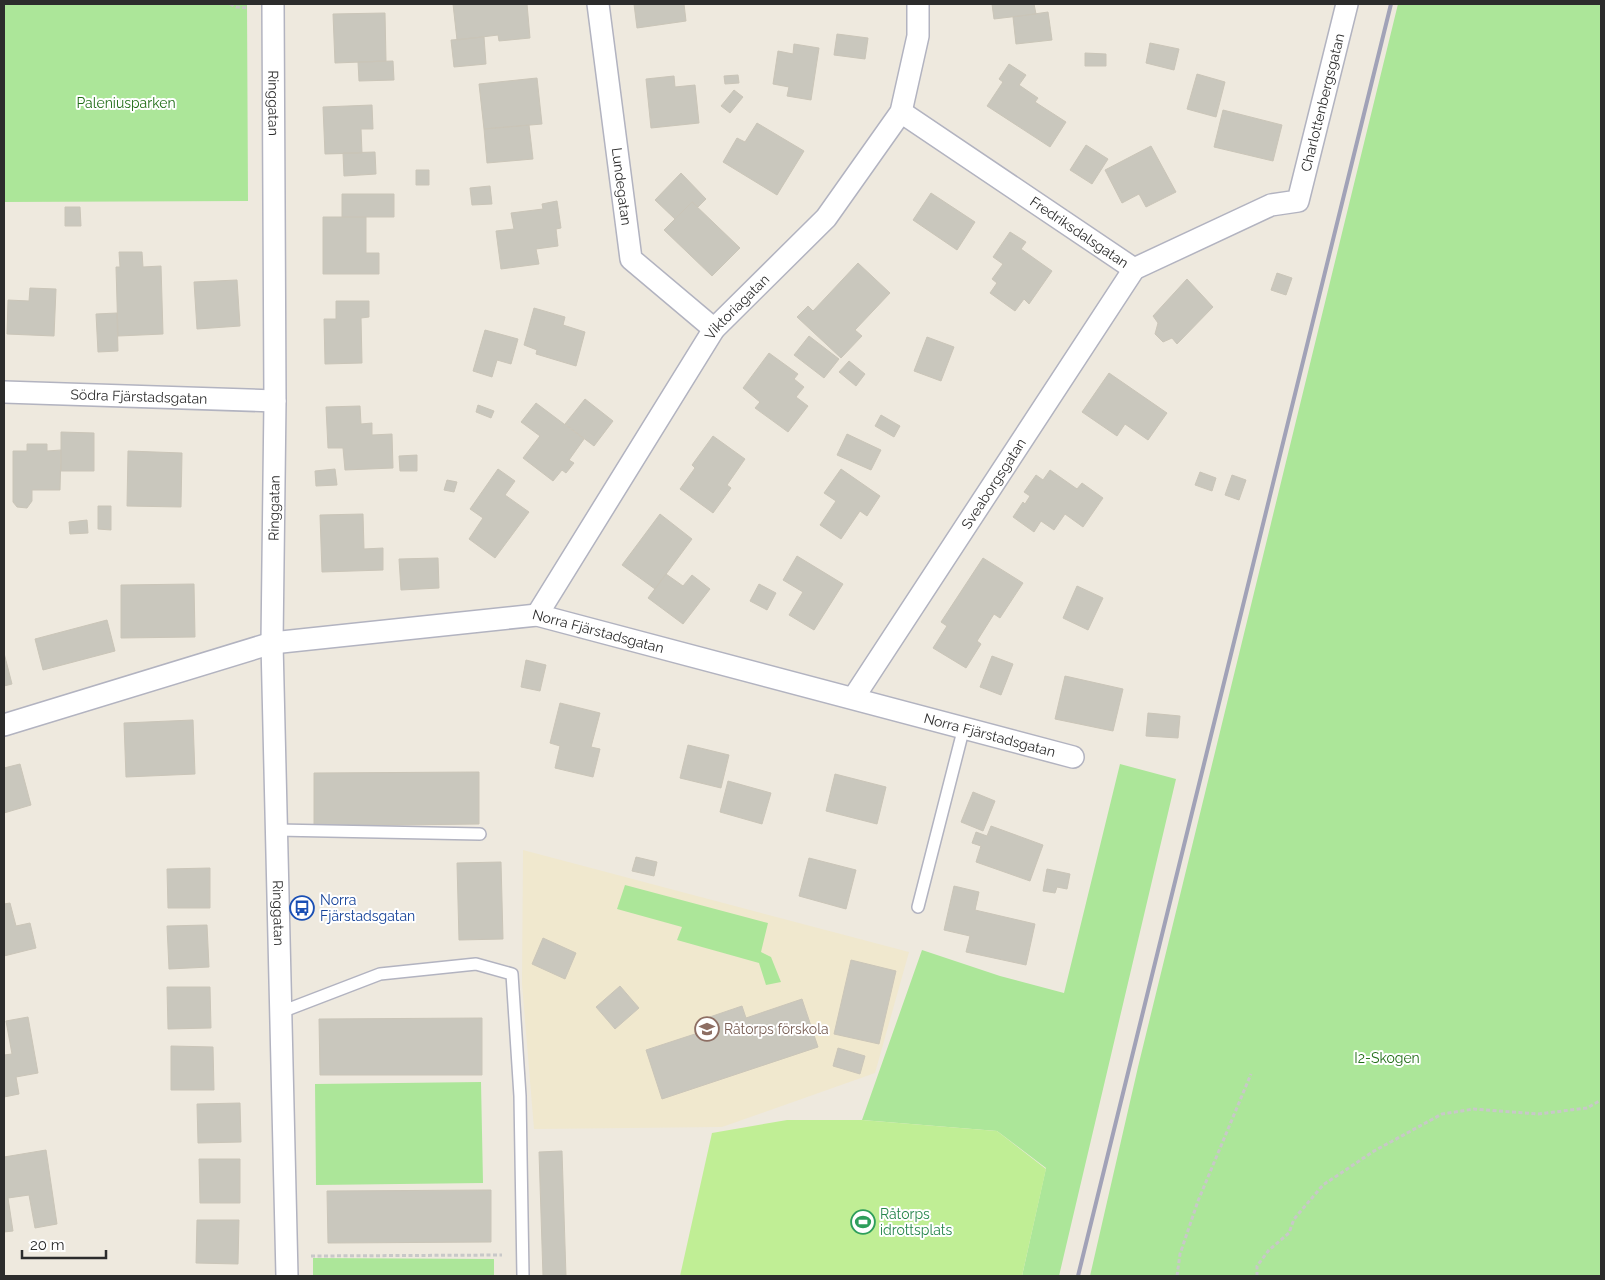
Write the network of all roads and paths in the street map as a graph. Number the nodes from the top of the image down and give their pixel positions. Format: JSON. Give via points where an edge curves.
{"nodes":[{"id":1,"x":273,"y":4,"type":"edge"},
{"id":2,"x":598,"y":4,"type":"edge"},
{"id":3,"x":918,"y":4,"type":"edge"},
{"id":4,"x":1347,"y":4,"type":"edge"},
{"id":5,"x":900,"y":112,"type":"junction"},
{"id":6,"x":1298,"y":201,"type":"joint"},
{"id":7,"x":1134,"y":270,"type":"junction"},
{"id":8,"x":714,"y":329,"type":"junction"},
{"id":9,"x":4,"y":392,"type":"edge"},
{"id":10,"x":275,"y":401,"type":"junction"},
{"id":11,"x":537,"y":615,"type":"junction"},
{"id":12,"x":272,"y":643,"type":"junction"},
{"id":13,"x":854,"y":697,"type":"junction"},
{"id":14,"x":4,"y":725,"type":"edge"},
{"id":15,"x":964,"y":727,"type":"junction"},
{"id":16,"x":1073,"y":757,"type":"dead end"},
{"id":17,"x":277,"y":830,"type":"junction"},
{"id":18,"x":480,"y":834,"type":"dead end"},
{"id":19,"x":918,"y":907,"type":"dead end"},
{"id":20,"x":281,"y":1012,"type":"junction"},
{"id":21,"x":1251,"y":1074,"type":"dead end"},
{"id":22,"x":1601,"y":1100,"type":"edge"},
{"id":23,"x":523,"y":1255,"type":"junction"},
{"id":24,"x":287,"y":1266,"type":"edge"},
{"id":25,"x":523,"y":1276,"type":"edge"},
{"id":26,"x":1177,"y":1276,"type":"edge"},
{"id":27,"x":1257,"y":1276,"type":"edge"}],
"edges":[{"from":1,"to":10,"type":"street","name":"Ringgatan"},
{"from":2,"to":8,"type":"street","name":"Lundegatan","via":[[631,259]]},
{"from":3,"to":5,"type":"street","name":"Viktoriagatan","via":[[918,36]]},
{"from":4,"to":6,"type":"street","name":"Charlottenbergsgatan"},
{"from":5,"to":7,"type":"street","name":"Fredriksdalsgatan"},
{"from":5,"to":8,"type":"street","name":"Viktoriagatan","via":[[826,218]]},
{"from":6,"to":7,"type":"street","name":"Fredriksdalsgatan","via":[[1271,205]]},
{"from":7,"to":13,"type":"street","name":"Sveaborgsgatan"},
{"from":8,"to":11,"type":"street","name":"Viktoriagatan"},
{"from":9,"to":10,"type":"street","name":"Södra Fjärstadsgatan"},
{"from":10,"to":12,"type":"street","name":"Ringgatan"},
{"from":11,"to":12,"type":"street","name":"Norra Fjärstadsgatan"},
{"from":11,"to":13,"type":"street","name":"Norra Fjärstadsgatan"},
{"from":12,"to":14,"type":"street","name":"Norra Fjärstadsgatan"},
{"from":12,"to":17,"type":"street","name":"Ringgatan"},
{"from":13,"to":15,"type":"street","name":"Norra Fjärstadsgatan"},
{"from":15,"to":16,"type":"street","name":"Norra Fjärstadsgatan"},
{"from":15,"to":19,"type":"lane"},
{"from":17,"to":18,"type":"lane"},
{"from":17,"to":20,"type":"street","name":"Ringgatan"},
{"from":20,"to":23,"type":"lane","via":[[380,974],[476,964],[512,974],[520,1096]]},
{"from":20,"to":24,"type":"street","name":"Ringgatan"},
{"from":21,"to":26,"type":"path","via":[[1198,1201],[1180,1254]]},
{"from":22,"to":27,"type":"path","via":[[1587,1108],[1538,1114],[1474,1109],[1442,1114],[1374,1151],[1323,1185],[1294,1219],[1289,1232],[1257,1266]]},
{"from":23,"to":24,"type":"path"},
{"from":23,"to":25,"type":"lane"}]}
